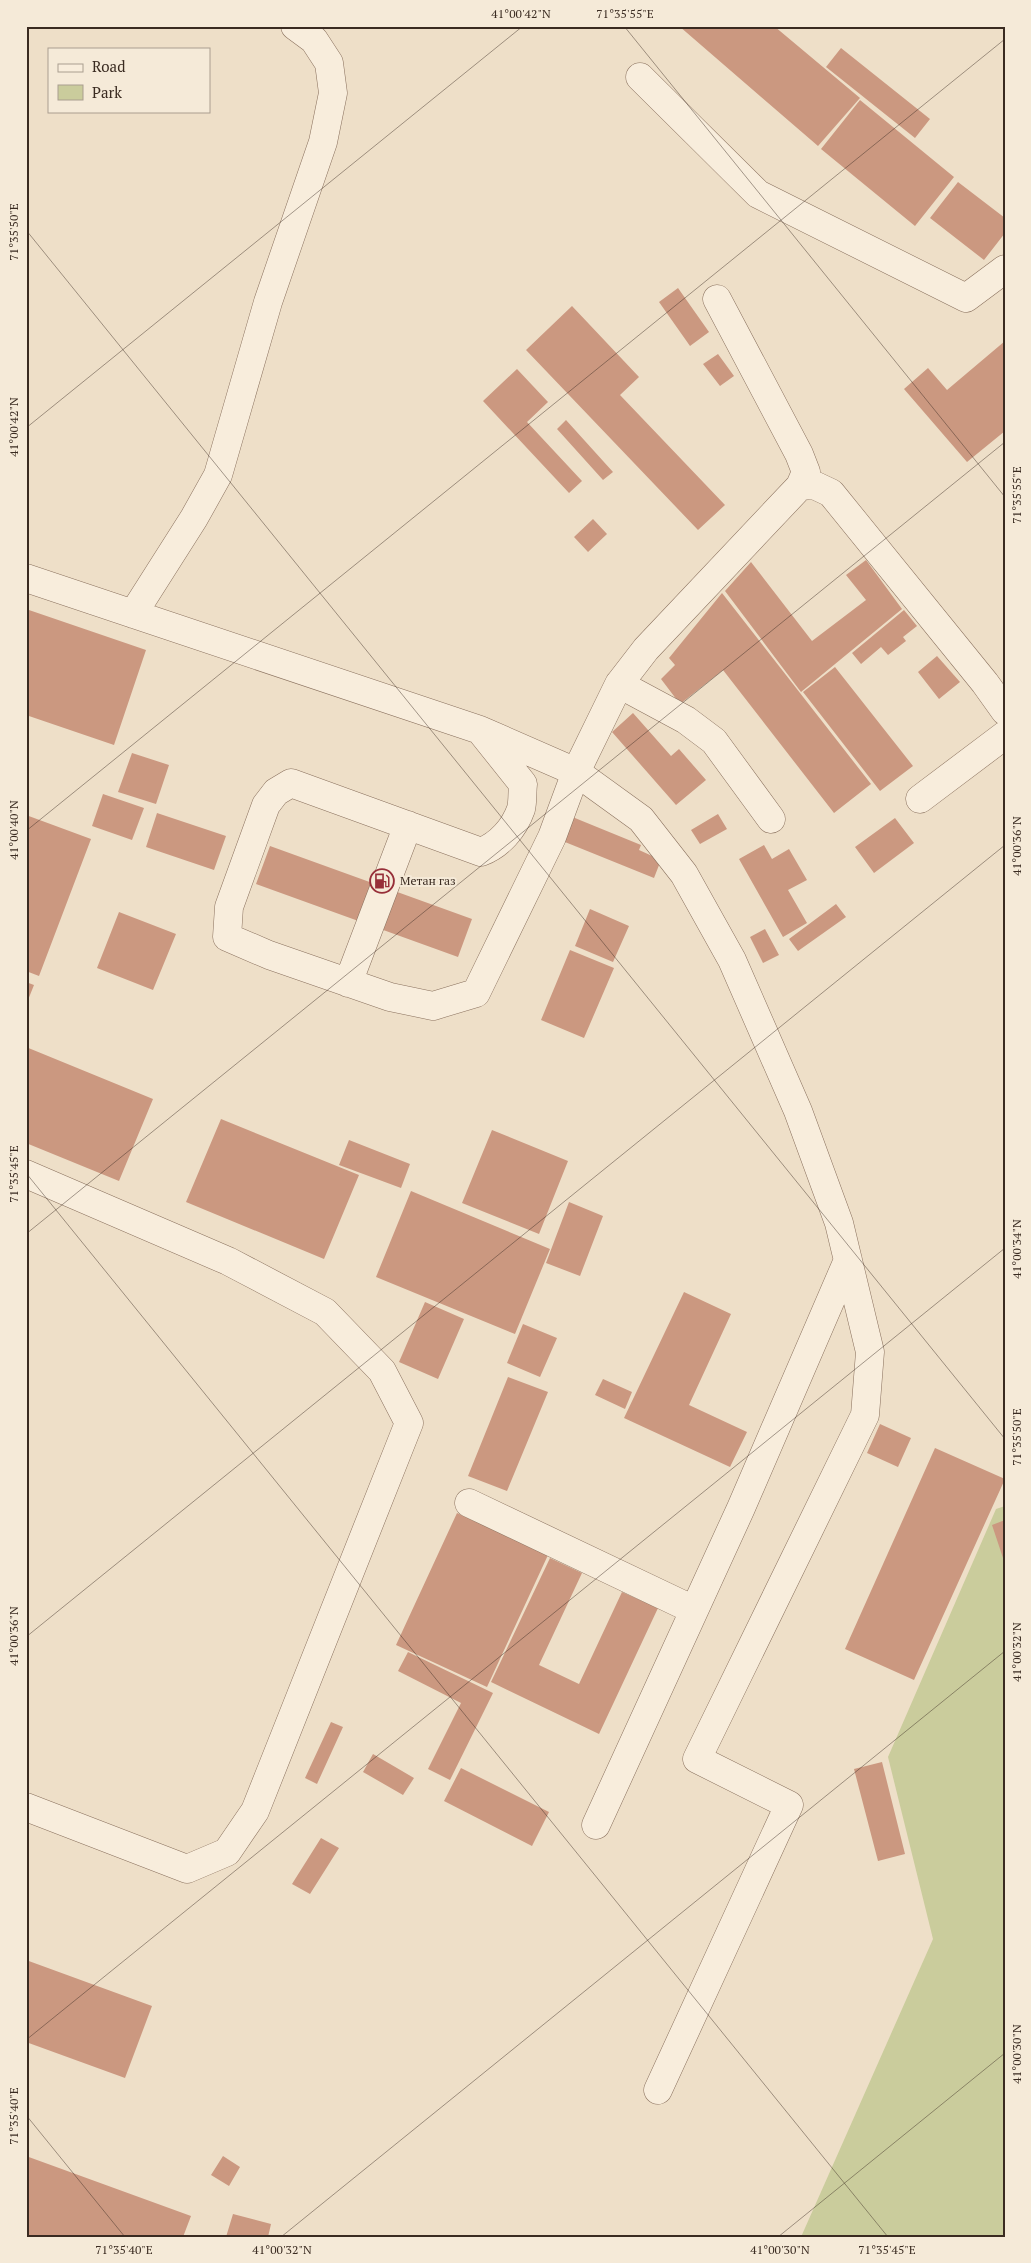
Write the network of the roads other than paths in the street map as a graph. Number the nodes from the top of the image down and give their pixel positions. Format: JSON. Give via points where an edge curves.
{"nodes":[{"id":1,"x":295,"y":26,"type":"edge"},
{"id":2,"x":640,"y":77,"type":"dead end"},
{"id":3,"x":1005,"y":269,"type":"edge"},
{"id":4,"x":717,"y":298,"type":"dead end"},
{"id":5,"x":800,"y":486,"type":"junction"},
{"id":6,"x":26,"y":578,"type":"edge"},
{"id":7,"x":134,"y":614,"type":"junction"},
{"id":8,"x":619,"y":684,"type":"junction"},
{"id":9,"x":1005,"y":711,"type":"edge"},
{"id":10,"x":480,"y":730,"type":"junction"},
{"id":11,"x":1005,"y":735,"type":"edge"},
{"id":12,"x":576,"y":772,"type":"junction"},
{"id":13,"x":920,"y":799,"type":"dead end"},
{"id":14,"x":771,"y":819,"type":"dead end"},
{"id":15,"x":408,"y":825,"type":"junction"},
{"id":16,"x":348,"y":983,"type":"junction"},
{"id":17,"x":29,"y":1182,"type":"edge"},
{"id":18,"x":848,"y":1260,"type":"junction"},
{"id":19,"x":469,"y":1503,"type":"dead end"},
{"id":20,"x":694,"y":1610,"type":"junction"},
{"id":21,"x":26,"y":1807,"type":"edge"},
{"id":22,"x":596,"y":1825,"type":"dead end"},
{"id":23,"x":658,"y":2090,"type":"dead end"}],
"edges":[{"from":1,"to":7,"type":"lane","via":[[314,40],[329,63],[333,93],[323,142],[268,302],[218,475]]},
{"from":2,"to":3,"type":"lane","via":[[758,194],[966,298]]},
{"from":4,"to":5,"type":"lane","via":[[799,454],[806,472]]},
{"from":5,"to":8,"type":"lane","via":[[646,649]]},
{"from":5,"to":9,"type":"lane","via":[[814,486],[831,494]]},
{"from":6,"to":7,"type":"lane"},
{"from":7,"to":10,"type":"lane"},
{"from":8,"to":12,"type":"lane"},
{"from":8,"to":14,"type":"lane","via":[[686,720],[714,742]]},
{"from":10,"to":12,"type":"lane"},
{"from":10,"to":15,"type":"lane","via":[[523,784],[520,809],[505,837],[494,847],[481,852]]},
{"from":11,"to":13,"type":"lane"},
{"from":12,"to":16,"type":"lane","via":[[552,837],[476,993],[433,1006],[390,997]]},
{"from":12,"to":18,"type":"lane","via":[[641,818],[689,883],[732,960],[798,1111],[839,1223]]},
{"from":15,"to":16,"type":"lane"},
{"from":15,"to":16,"type":"lane","via":[[291,783],[276,792],[266,806],[229,907],[227,937]]},
{"from":17,"to":21,"type":"lane","via":[[228,1261],[325,1312],[382,1371],[409,1423],[255,1811],[227,1852],[188,1869]]},
{"from":18,"to":20,"type":"lane"},
{"from":18,"to":23,"type":"lane","via":[[870,1352],[865,1415],[697,1759],[789,1805]]},
{"from":19,"to":20,"type":"lane"},
{"from":20,"to":22,"type":"lane"}]}
